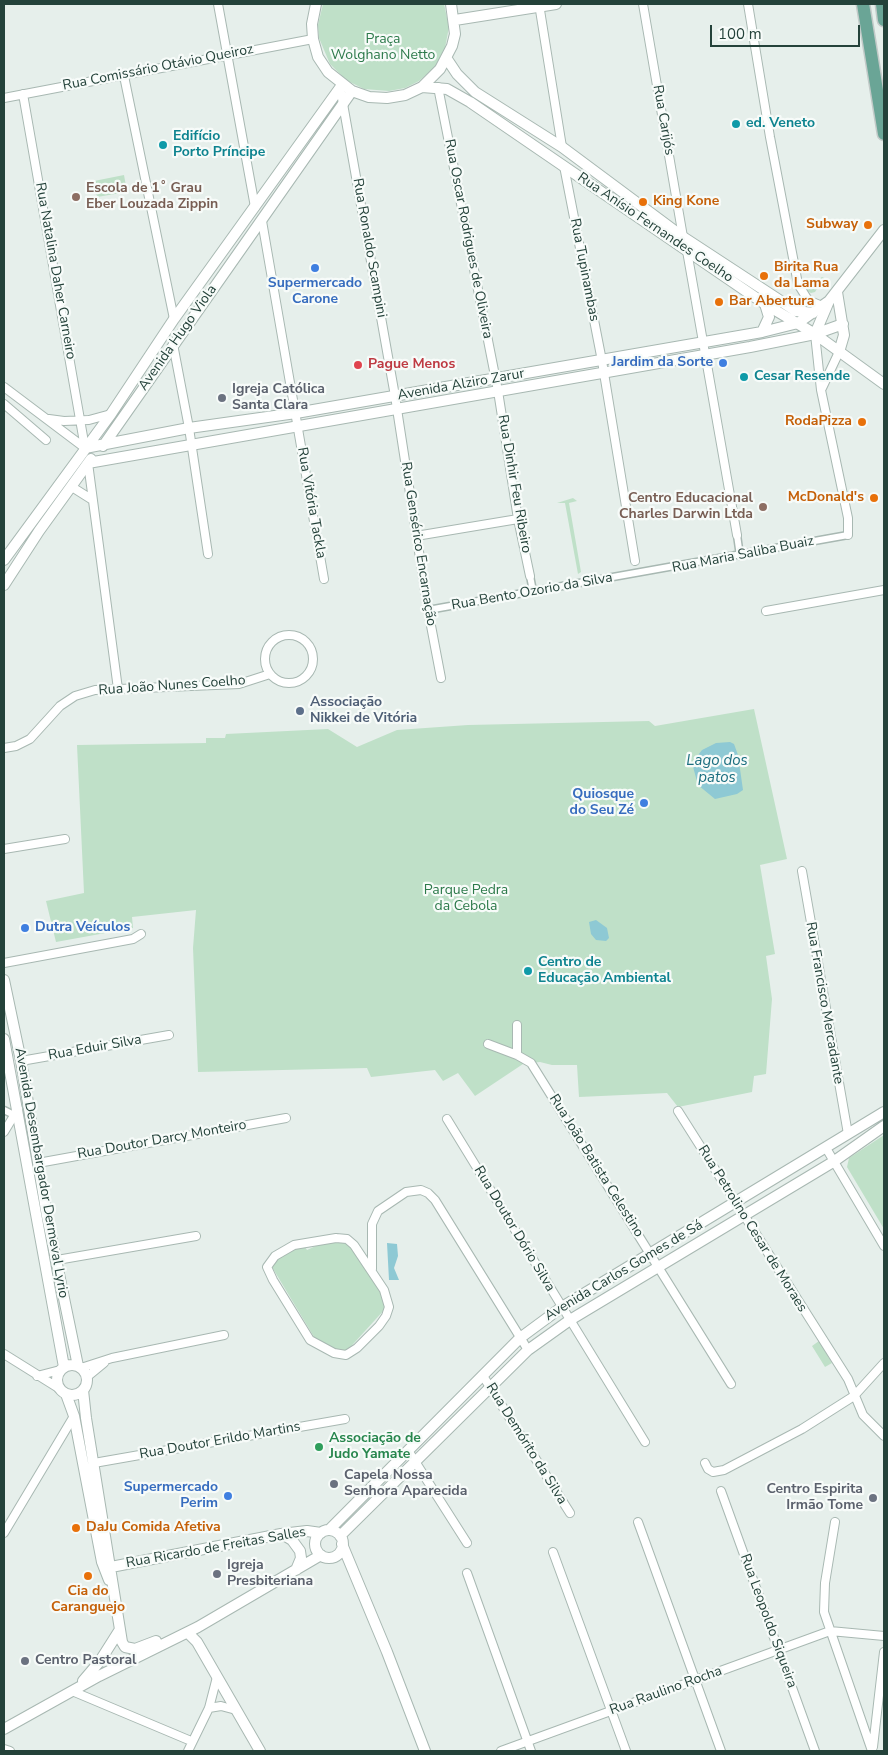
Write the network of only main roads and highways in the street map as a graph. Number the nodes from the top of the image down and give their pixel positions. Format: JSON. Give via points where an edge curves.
{"nodes":[{"id":1,"x":863,"y":4,"type":"edge"},
{"id":2,"x":882,"y":4,"type":"edge"},
{"id":3,"x":884,"y":20,"type":"edge"},
{"id":4,"x":884,"y":134,"type":"edge"}],
"edges":[{"from":1,"to":4,"type":"main road"},
{"from":2,"to":3,"type":"main road"}]}
